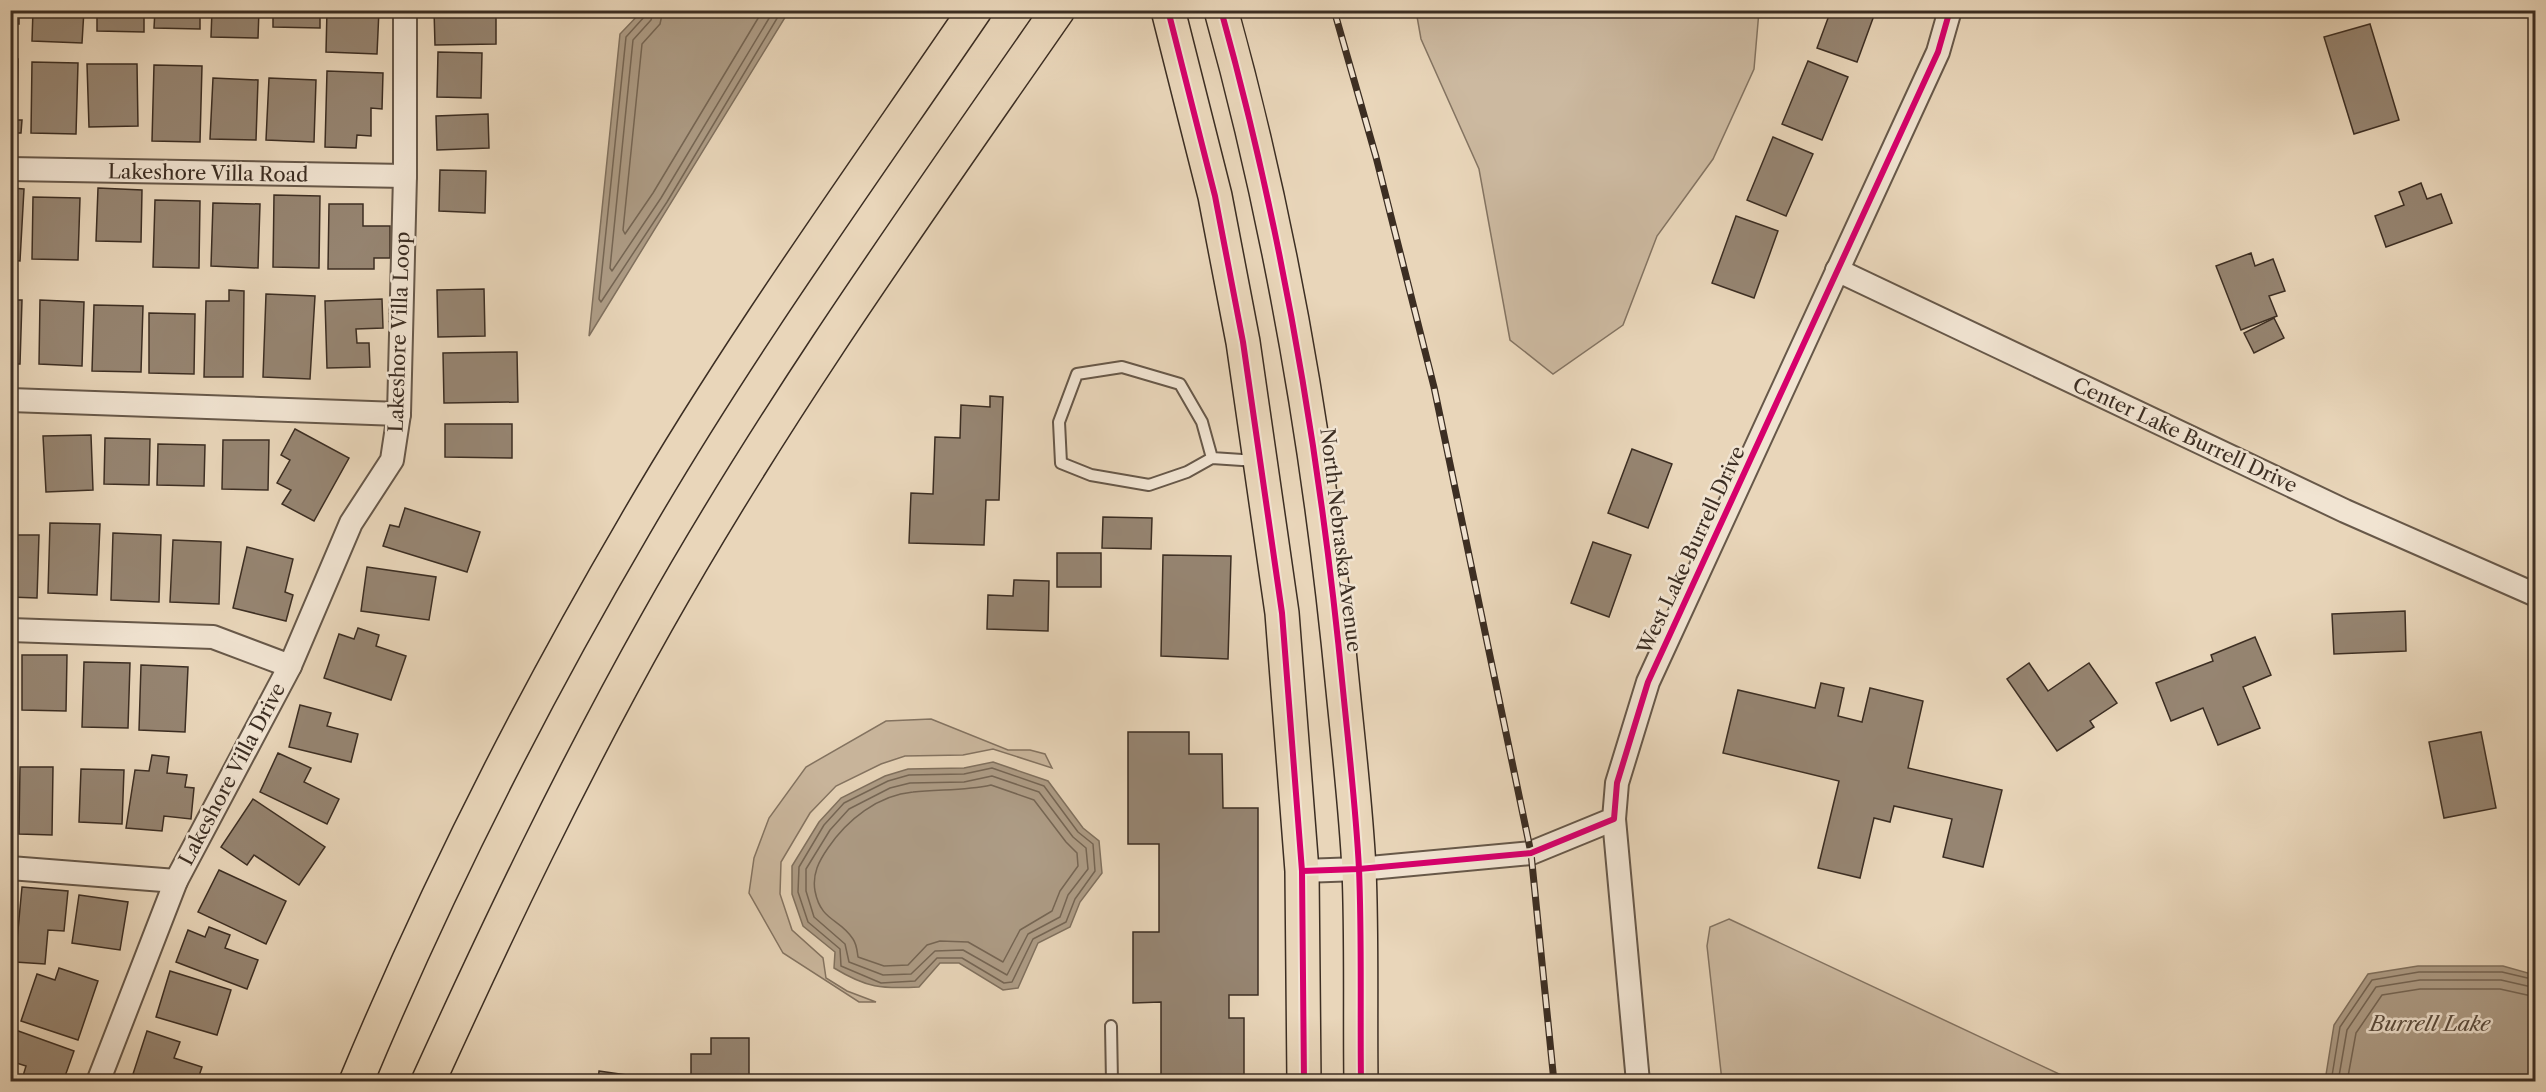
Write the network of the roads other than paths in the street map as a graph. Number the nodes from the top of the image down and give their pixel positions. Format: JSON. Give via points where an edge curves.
{"nodes":[{"id":1,"x":405,"y":10,"type":"edge"},
{"id":2,"x":975,"y":10,"type":"edge"},
{"id":3,"x":1058,"y":10,"type":"edge"},
{"id":4,"x":1168,"y":10,"type":"edge"},
{"id":5,"x":1221,"y":10,"type":"edge"},
{"id":6,"x":1950,"y":10,"type":"edge"},
{"id":7,"x":10,"y":169,"type":"edge"},
{"id":8,"x":405,"y":176,"type":"junction"},
{"id":9,"x":1837,"y":270,"type":"junction"},
{"id":10,"x":10,"y":400,"type":"edge"},
{"id":11,"x":399,"y":414,"type":"junction"},
{"id":12,"x":1212,"y":458,"type":"junction"},
{"id":13,"x":1261,"y":461,"type":"junction"},
{"id":14,"x":2535,"y":595,"type":"edge"},
{"id":15,"x":10,"y":630,"type":"edge"},
{"id":16,"x":290,"y":666,"type":"junction"},
{"id":17,"x":1614,"y":819,"type":"junction"},
{"id":18,"x":10,"y":868,"type":"edge"},
{"id":19,"x":1359,"y":869,"type":"junction"},
{"id":20,"x":1302,"y":871,"type":"junction"},
{"id":21,"x":176,"y":881,"type":"junction"},
{"id":22,"x":1111,"y":1026,"type":"dead end"},
{"id":23,"x":98,"y":1082,"type":"edge"},
{"id":24,"x":356,"y":1082,"type":"edge"},
{"id":25,"x":429,"y":1082,"type":"edge"},
{"id":26,"x":1112,"y":1082,"type":"edge"},
{"id":27,"x":1304,"y":1082,"type":"edge"},
{"id":28,"x":1361,"y":1082,"type":"edge"},
{"id":29,"x":1638,"y":1082,"type":"edge"}],
"edges":[{"from":1,"to":8,"type":"street","name":"Lakeshore Villa Loop"},
{"from":2,"to":24,"type":"main road","via":[[730,371],[635,524],[479,811]]},
{"from":3,"to":25,"type":"main road","via":[[853,308],[703,543],[645,644],[522,879]]},
{"from":4,"to":13,"type":"main road","via":[[1215,196]]},
{"from":5,"to":19,"type":"main road","name":"North Nebraska Avenue","via":[[1271,212],[1318,476],[1336,612]]},
{"from":6,"to":9,"type":"street","name":"West Lake Burrell Drive","via":[[1938,52]]},
{"from":7,"to":8,"type":"street","name":"Lakeshore Villa Road"},
{"from":8,"to":11,"type":"street","name":"Lakeshore Villa Loop"},
{"from":9,"to":14,"type":"street","name":"Center Lake Burrell Drive","via":[[2346,511]]},
{"from":9,"to":17,"type":"street","name":"West Lake Burrell Drive","via":[[1648,682],[1617,783]]},
{"from":10,"to":11,"type":"street"},
{"from":11,"to":16,"type":"street","name":"Lakeshore Villa Loop","via":[[392,460],[351,523]]},
{"from":12,"to":12,"type":"lane","via":[[1187,472],[1149,485],[1090,475],[1061,463],[1059,422],[1077,374],[1122,368],[1180,384],[1202,422]]},
{"from":12,"to":13,"type":"lane"},
{"from":13,"to":20,"type":"main road","via":[[1282,613]]},
{"from":15,"to":16,"type":"street","name":"Lakeshore Villa Drive","via":[[213,637]]},
{"from":16,"to":21,"type":"street","name":"Lakeshore Villa Drive"},
{"from":17,"to":19,"type":"street","via":[[1531,853]]},
{"from":17,"to":29,"type":"street","name":"West Lake Burrell Drive"},
{"from":18,"to":21,"type":"street"},
{"from":19,"to":20,"type":"street"},
{"from":19,"to":28,"type":"main road","name":"North Nebraska Avenue"},
{"from":20,"to":27,"type":"main road"},
{"from":21,"to":23,"type":"street","name":"Lakeshore Villa Drive"},
{"from":22,"to":26,"type":"lane"}]}
